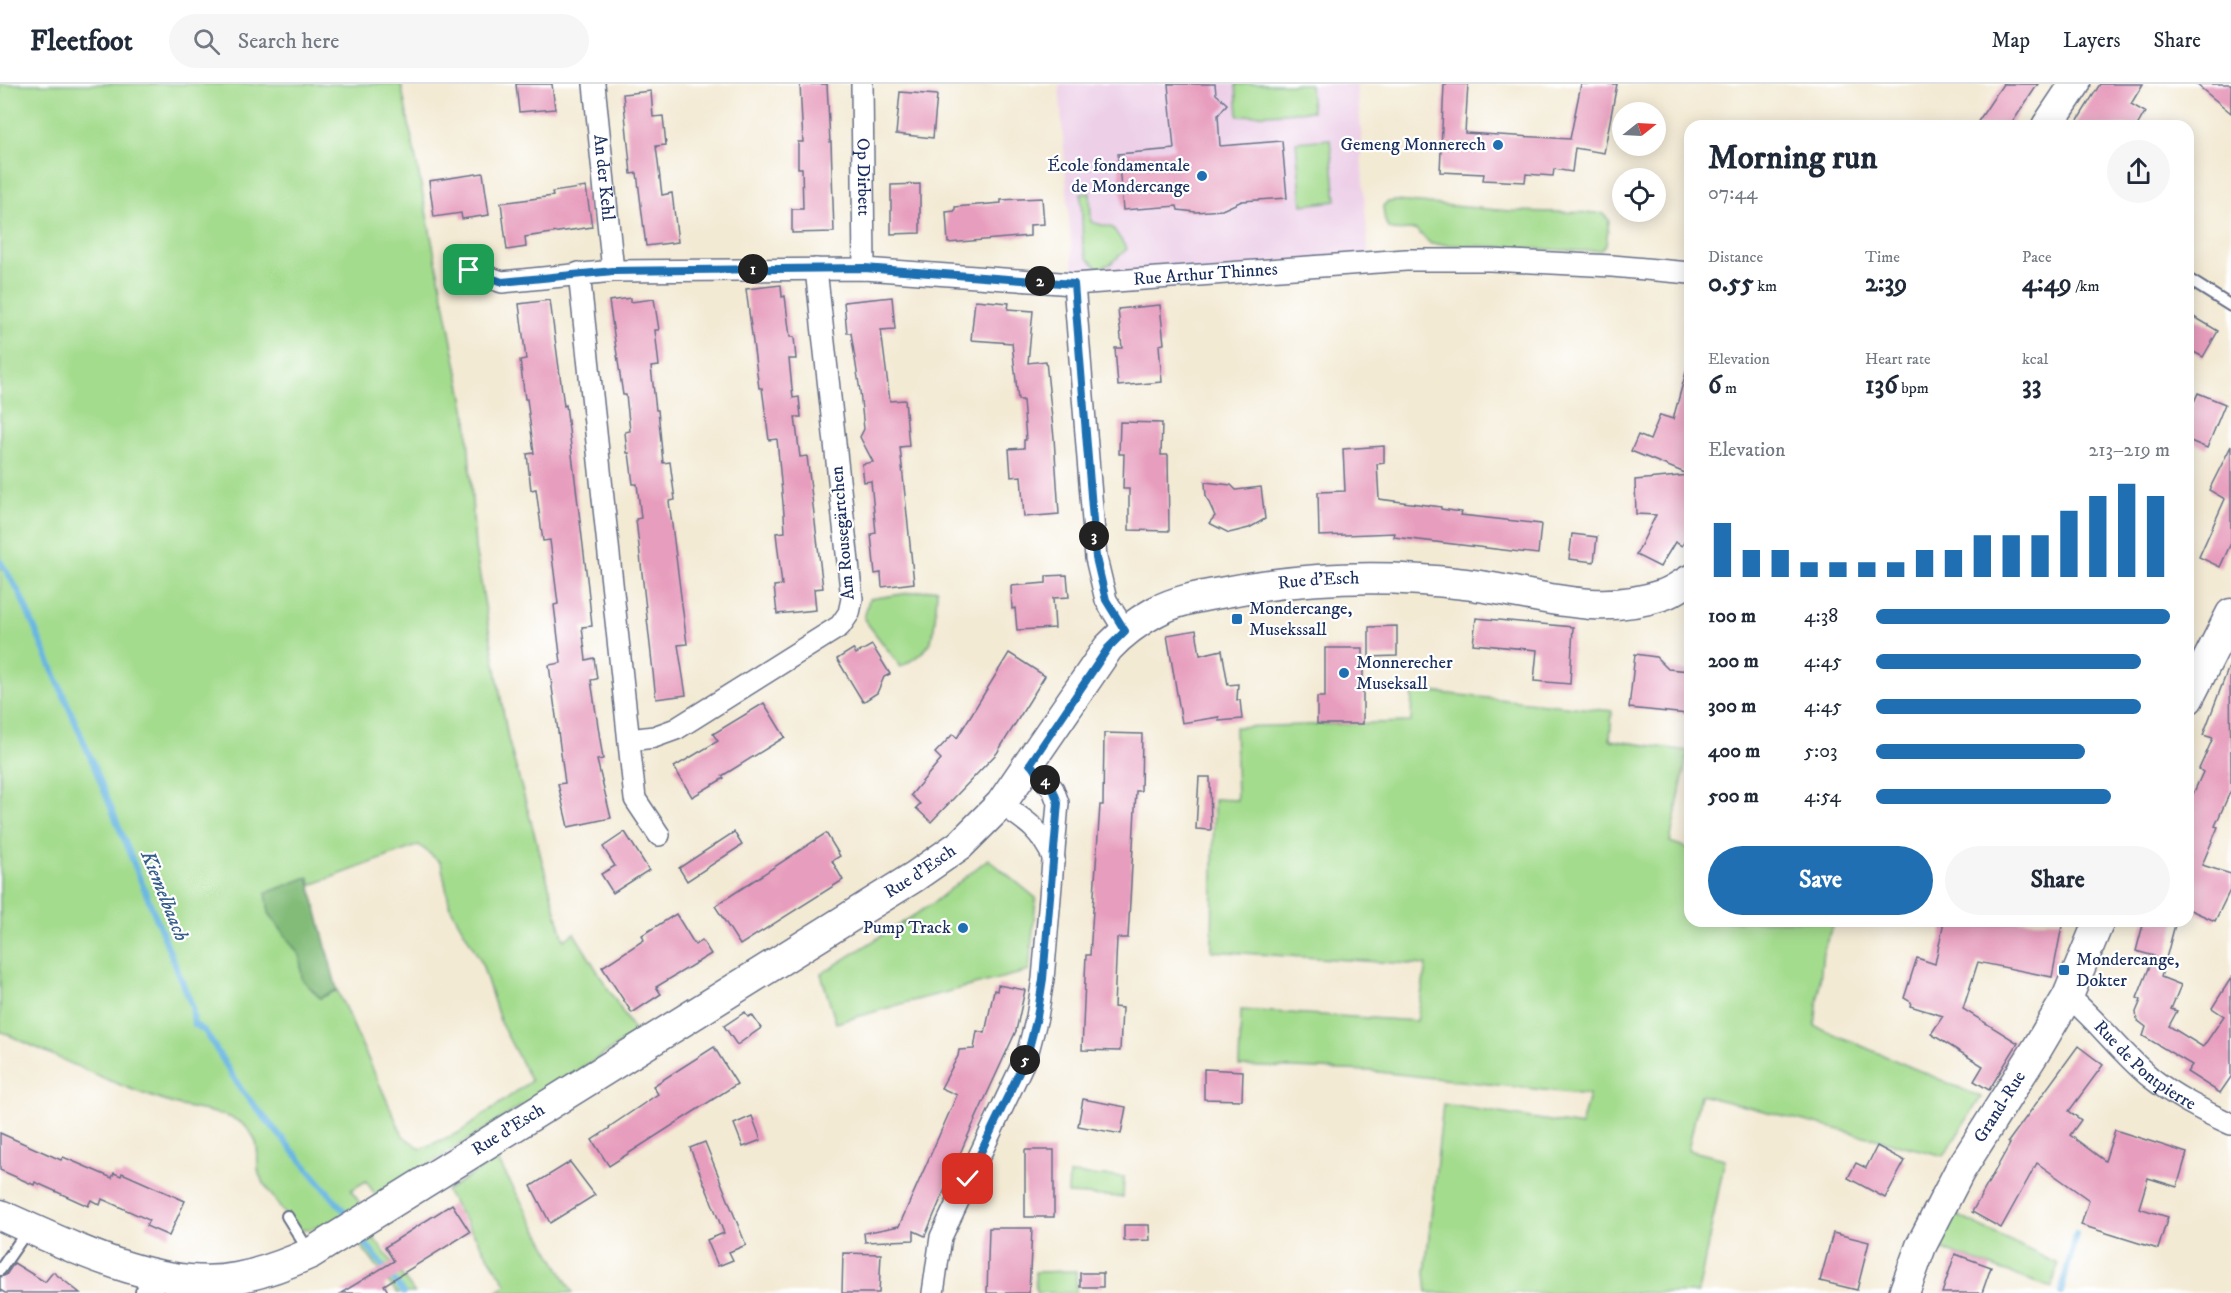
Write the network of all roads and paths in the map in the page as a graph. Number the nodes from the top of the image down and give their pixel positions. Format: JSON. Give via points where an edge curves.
{"nodes":[{"id":1,"x":594,"y":84,"type":"edge"},
{"id":2,"x":862,"y":84,"type":"edge"},
{"id":3,"x":2075,"y":84,"type":"edge"},
{"id":4,"x":2051,"y":120,"type":"edge"},
{"id":5,"x":864,"y":268,"type":"junction"},
{"id":6,"x":816,"y":269,"type":"junction"},
{"id":7,"x":469,"y":270,"type":"dead end"},
{"id":8,"x":613,"y":271,"type":"junction"},
{"id":9,"x":579,"y":273,"type":"junction"},
{"id":10,"x":1684,"y":273,"type":"edge"},
{"id":11,"x":2194,"y":283,"type":"edge"},
{"id":12,"x":1074,"y":284,"type":"junction"},
{"id":13,"x":2231,"y":306,"type":"edge"},
{"id":14,"x":1684,"y":583,"type":"edge"},
{"id":15,"x":2231,"y":614,"type":"edge"},
{"id":16,"x":1125,"y":631,"type":"junction"},
{"id":17,"x":2194,"y":687,"type":"edge"},
{"id":18,"x":629,"y":740,"type":"junction"},
{"id":19,"x":1030,"y":764,"type":"junction"},
{"id":20,"x":1001,"y":804,"type":"junction"},
{"id":21,"x":659,"y":835,"type":"dead end"},
{"id":22,"x":1054,"y":860,"type":"junction"},
{"id":23,"x":2097,"y":927,"type":"edge"},
{"id":24,"x":2068,"y":996,"type":"junction"},
{"id":25,"x":2231,"y":1124,"type":"edge"},
{"id":26,"x":0,"y":1215,"type":"edge"},
{"id":27,"x":287,"y":1216,"type":"dead end"},
{"id":28,"x":29,"y":1228,"type":"junction"},
{"id":29,"x":311,"y":1253,"type":"junction"},
{"id":30,"x":0,"y":1270,"type":"edge"},
{"id":31,"x":153,"y":1285,"type":"edge"},
{"id":32,"x":933,"y":1293,"type":"edge"},
{"id":33,"x":1904,"y":1293,"type":"edge"}],
"edges":[{"from":1,"to":8,"type":"street","name":"An der Kehl"},
{"from":2,"to":5,"type":"street","name":"Op Dirbett"},
{"from":3,"to":4,"type":"main road"},
{"from":5,"to":6,"type":"street","name":"Rue Arthur Thinnes"},
{"from":5,"to":12,"type":"street","name":"Rue Arthur Thinnes"},
{"from":6,"to":8,"type":"street","name":"Rue Arthur Thinnes"},
{"from":6,"to":18,"type":"street","name":"Am Rousegärtchen","via":[[852,599],[849,613],[840,626],[676,729]]},
{"from":7,"to":9,"type":"street","name":"Rue Arthur Thinnes","via":[[502,282]]},
{"from":8,"to":9,"type":"street","name":"Rue Arthur Thinnes"},
{"from":9,"to":18,"type":"street"},
{"from":10,"to":12,"type":"street","name":"Rue Arthur Thinnes","via":[[1490,260],[1406,260]]},
{"from":11,"to":13,"type":"lane"},
{"from":12,"to":16,"type":"street","via":[[1096,558],[1106,600]]},
{"from":14,"to":16,"type":"main road","name":"Rue d'Esch","via":[[1664,594],[1627,604],[1589,605],[1406,578],[1287,582],[1189,599],[1157,611]]},
{"from":15,"to":17,"type":"main road"},
{"from":16,"to":19,"type":"main road","name":"Rue d'Esch","via":[[1108,648]]},
{"from":18,"to":21,"type":"street","via":[[635,799]]},
{"from":19,"to":20,"type":"main road","name":"Rue d'Esch"},
{"from":19,"to":22,"type":"street","via":[[1053,789],[1058,803]]},
{"from":20,"to":22,"type":"street","via":[[1030,823],[1044,838]]},
{"from":20,"to":29,"type":"main road","name":"Rue d'Esch","via":[[960,844],[914,877]]},
{"from":22,"to":32,"type":"street","via":[[1043,979],[1027,1056],[941,1237]]},
{"from":23,"to":24,"type":"main road","name":"Grand-Rue"},
{"from":24,"to":25,"type":"street","name":"Rue de Pontpierre","via":[[2152,1079]]},
{"from":24,"to":33,"type":"main road","name":"Grand-Rue","via":[[1959,1172],[1921,1246]]},
{"from":26,"to":28,"type":"main road","name":"Rue d'Esch"},
{"from":27,"to":29,"type":"lane"},
{"from":28,"to":30,"type":"lane"},
{"from":28,"to":31,"type":"main road","name":"Rue d'Esch","via":[[114,1263]]},
{"from":29,"to":31,"type":"main road","name":"Rue d'Esch","via":[[235,1279]]}]}
